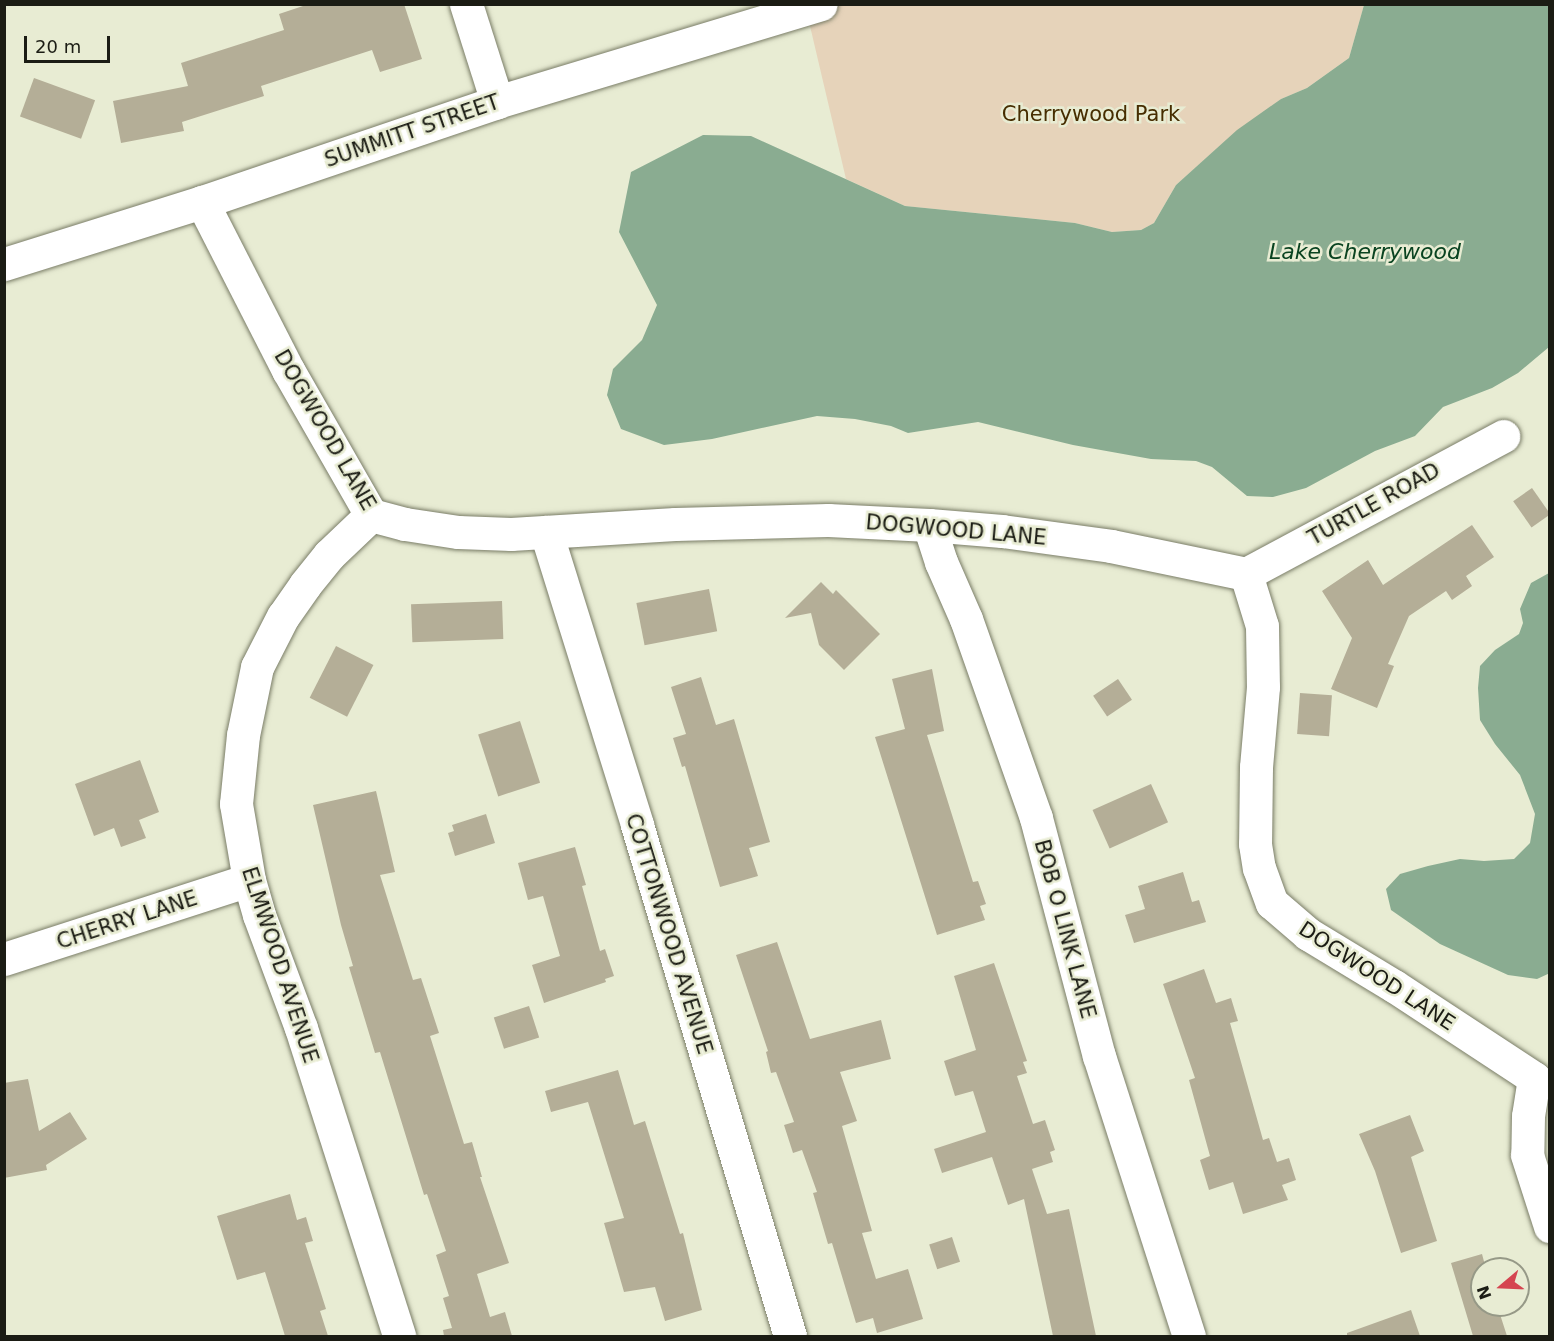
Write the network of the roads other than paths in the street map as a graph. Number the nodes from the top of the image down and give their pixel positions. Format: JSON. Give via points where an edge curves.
{"nodes":[{"id":1,"x":466,"y":4,"type":"edge"},
{"id":2,"x":821,"y":4,"type":"edge"},
{"id":3,"x":497,"y":102,"type":"junction"},
{"id":4,"x":202,"y":202,"type":"junction"},
{"id":5,"x":4,"y":264,"type":"edge"},
{"id":6,"x":1503,"y":436,"type":"dead end"},
{"id":7,"x":370,"y":515,"type":"junction"},
{"id":8,"x":929,"y":525,"type":"junction"},
{"id":9,"x":546,"y":532,"type":"junction"},
{"id":10,"x":1246,"y":574,"type":"junction"},
{"id":11,"x":249,"y":880,"type":"junction"},
{"id":12,"x":4,"y":959,"type":"edge"},
{"id":13,"x":1542,"y":1072,"type":"edge"},
{"id":14,"x":1550,"y":1226,"type":"edge"},
{"id":15,"x":399,"y":1336,"type":"edge"},
{"id":16,"x":790,"y":1336,"type":"edge"},
{"id":17,"x":1189,"y":1336,"type":"edge"}],
"edges":[{"from":1,"to":3,"type":"street"},
{"from":2,"to":3,"type":"street","name":"SUMMITT STREET"},
{"from":3,"to":4,"type":"street","name":"SUMMITT STREET"},
{"from":4,"to":5,"type":"street","name":"SUMMITT STREET"},
{"from":4,"to":7,"type":"street","name":"DOGWOOD LANE","via":[[288,370]]},
{"from":6,"to":10,"type":"street","name":"TURTLE ROAD"},
{"from":7,"to":9,"type":"street","name":"DOGWOOD LANE","via":[[458,532]]},
{"from":7,"to":11,"type":"street","name":"ELMWOOD AVENUE","via":[[305,585],[257,667],[243,735],[236,804]]},
{"from":8,"to":9,"type":"street","name":"DOGWOOD LANE","via":[[828,520]]},
{"from":8,"to":10,"type":"street","name":"DOGWOOD LANE","via":[[1111,546]]},
{"from":8,"to":17,"type":"street","name":"BOB O LINK LANE","via":[[1036,818],[1099,1056]]},
{"from":9,"to":16,"type":"street","name":"COTTONWOOD AVENUE"},
{"from":10,"to":13,"type":"street","name":"DOGWOOD LANE","via":[[1262,626],[1256,844],[1259,868],[1272,903],[1308,934]]},
{"from":11,"to":12,"type":"street","name":"CHERRY LANE"},
{"from":11,"to":15,"type":"street","name":"ELMWOOD AVENUE","via":[[301,1028]]},
{"from":13,"to":14,"type":"street","via":[[1528,1116],[1527,1155]]}]}
